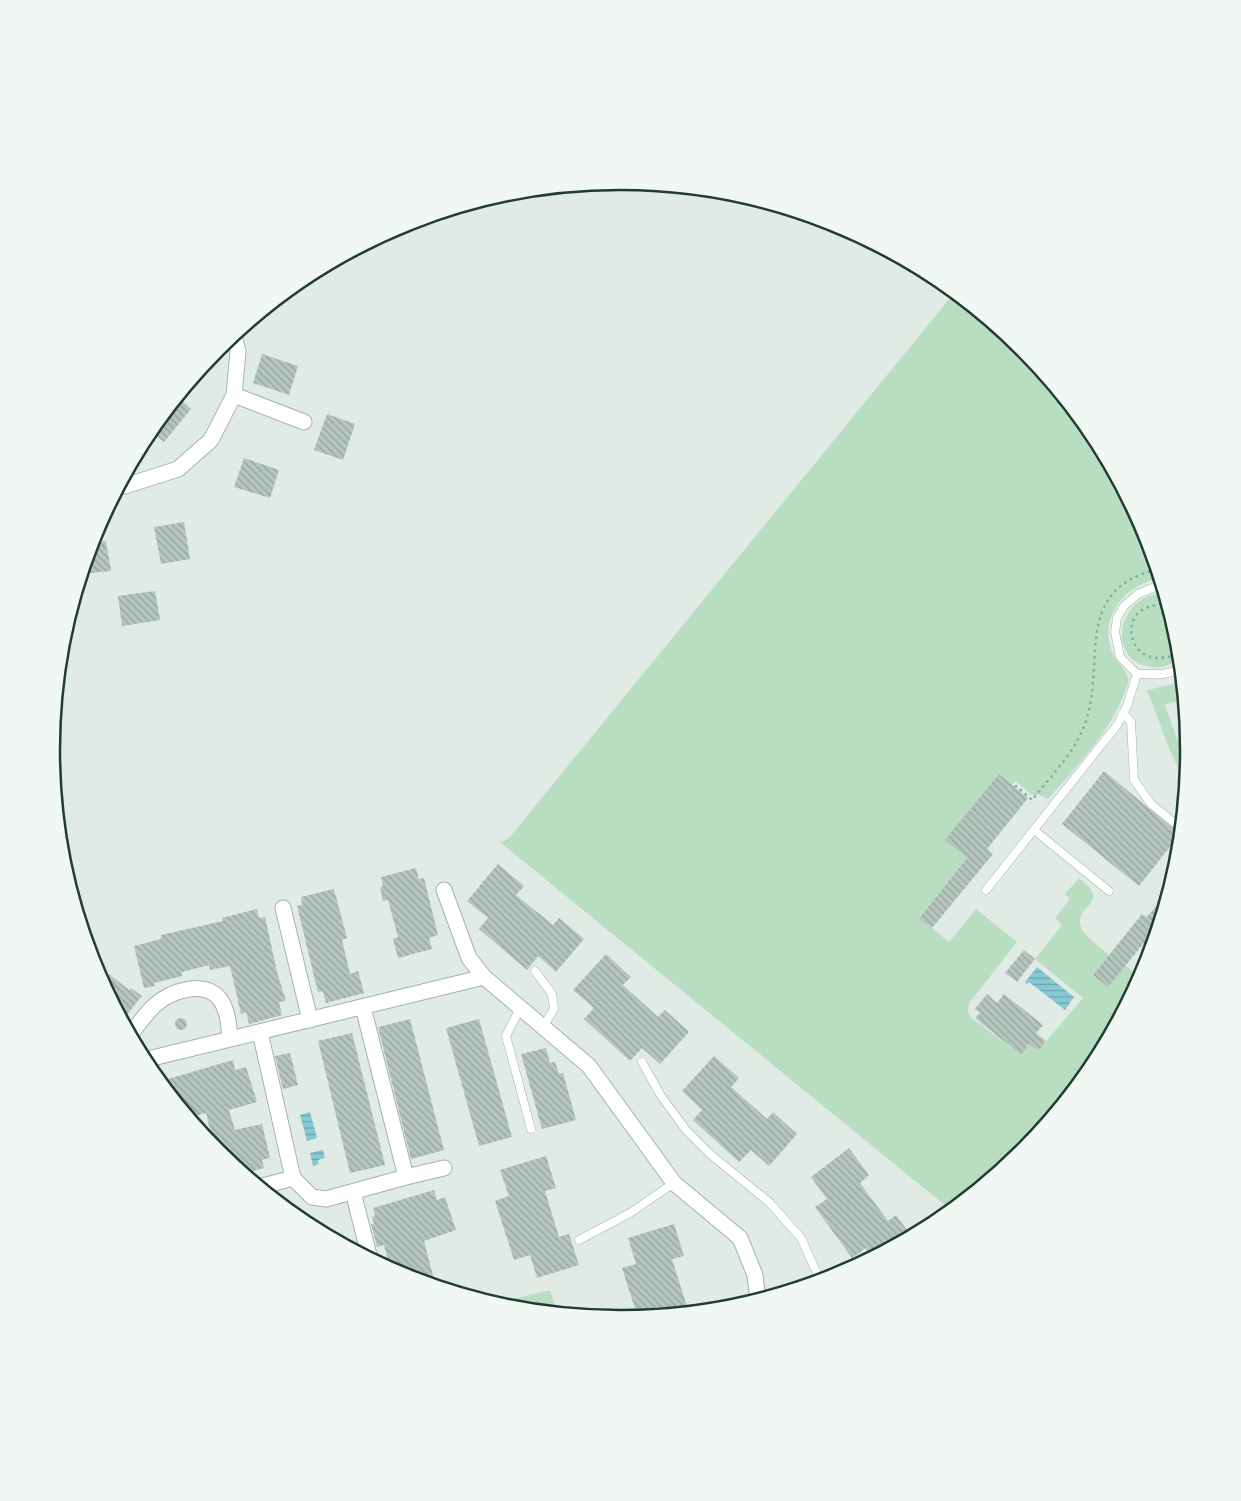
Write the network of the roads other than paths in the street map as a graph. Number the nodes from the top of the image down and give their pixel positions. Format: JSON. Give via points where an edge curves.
{"nodes":[{"id":1,"x":236,"y":343,"type":"edge"},
{"id":2,"x":234,"y":395,"type":"junction"},
{"id":3,"x":304,"y":422,"type":"dead end"},
{"id":4,"x":127,"y":485,"type":"edge"},
{"id":5,"x":1156,"y":587,"type":"edge"},
{"id":6,"x":1175,"y":671,"type":"edge"},
{"id":7,"x":1137,"y":674,"type":"junction"},
{"id":8,"x":1123,"y":713,"type":"junction"},
{"id":9,"x":1176,"y":824,"type":"edge"},
{"id":10,"x":1034,"y":830,"type":"junction"},
{"id":11,"x":444,"y":890,"type":"dead end"},
{"id":12,"x":986,"y":890,"type":"dead end"},
{"id":13,"x":1109,"y":891,"type":"dead end"},
{"id":14,"x":282,"y":908,"type":"dead end"},
{"id":15,"x":535,"y":971,"type":"dead end"},
{"id":16,"x":484,"y":977,"type":"junction"},
{"id":17,"x":363,"y":1007,"type":"junction"},
{"id":18,"x":520,"y":1008,"type":"junction"},
{"id":19,"x":310,"y":1020,"type":"junction"},
{"id":20,"x":543,"y":1027,"type":"junction"},
{"id":21,"x":134,"y":1030,"type":"edge"},
{"id":22,"x":260,"y":1032,"type":"junction"},
{"id":23,"x":230,"y":1039,"type":"junction"},
{"id":24,"x":152,"y":1058,"type":"edge"},
{"id":25,"x":642,"y":1062,"type":"dead end"},
{"id":26,"x":531,"y":1129,"type":"dead end"},
{"id":27,"x":444,"y":1168,"type":"dead end"},
{"id":28,"x":406,"y":1177,"type":"junction"},
{"id":29,"x":293,"y":1178,"type":"junction"},
{"id":30,"x":674,"y":1183,"type":"junction"},
{"id":31,"x":267,"y":1185,"type":"edge"},
{"id":32,"x":353,"y":1192,"type":"junction"},
{"id":33,"x":579,"y":1240,"type":"dead end"},
{"id":34,"x":368,"y":1250,"type":"edge"},
{"id":35,"x":818,"y":1275,"type":"edge"},
{"id":36,"x":757,"y":1294,"type":"edge"}],
"edges":[{"from":1,"to":2,"type":"street"},
{"from":2,"to":3,"type":"street"},
{"from":2,"to":4,"type":"street","via":[[211,440],[178,469]]},
{"from":5,"to":7,"type":"lane","via":[[1138,594],[1124,606],[1117,618],[1115,632],[1120,657]]},
{"from":6,"to":7,"type":"lane"},
{"from":7,"to":8,"type":"lane"},
{"from":8,"to":9,"type":"lane","via":[[1131,722],[1134,780],[1151,804]]},
{"from":8,"to":10,"type":"lane","via":[[1102,745]]},
{"from":10,"to":12,"type":"lane"},
{"from":10,"to":13,"type":"lane"},
{"from":11,"to":16,"type":"street","via":[[469,958]]},
{"from":14,"to":19,"type":"street"},
{"from":15,"to":20,"type":"lane","via":[[552,994],[554,1009]]},
{"from":16,"to":17,"type":"street"},
{"from":16,"to":18,"type":"street"},
{"from":17,"to":19,"type":"street"},
{"from":17,"to":28,"type":"street"},
{"from":18,"to":20,"type":"street"},
{"from":18,"to":26,"type":"lane","via":[[506,1036]]},
{"from":19,"to":22,"type":"street"},
{"from":20,"to":30,"type":"street","via":[[589,1066]]},
{"from":21,"to":23,"type":"street","via":[[156,1004],[182,989],[207,990],[219,999],[228,1020]]},
{"from":22,"to":23,"type":"street"},
{"from":22,"to":29,"type":"street"},
{"from":23,"to":24,"type":"street"},
{"from":25,"to":35,"type":"lane","via":[[661,1096],[686,1130],[770,1203],[801,1238]]},
{"from":27,"to":28,"type":"street"},
{"from":28,"to":32,"type":"street"},
{"from":29,"to":31,"type":"street"},
{"from":29,"to":32,"type":"street","via":[[312,1197],[326,1199]]},
{"from":30,"to":33,"type":"lane","via":[[630,1213]]},
{"from":30,"to":36,"type":"street","via":[[740,1238],[755,1274]]},
{"from":32,"to":34,"type":"street"}]}
